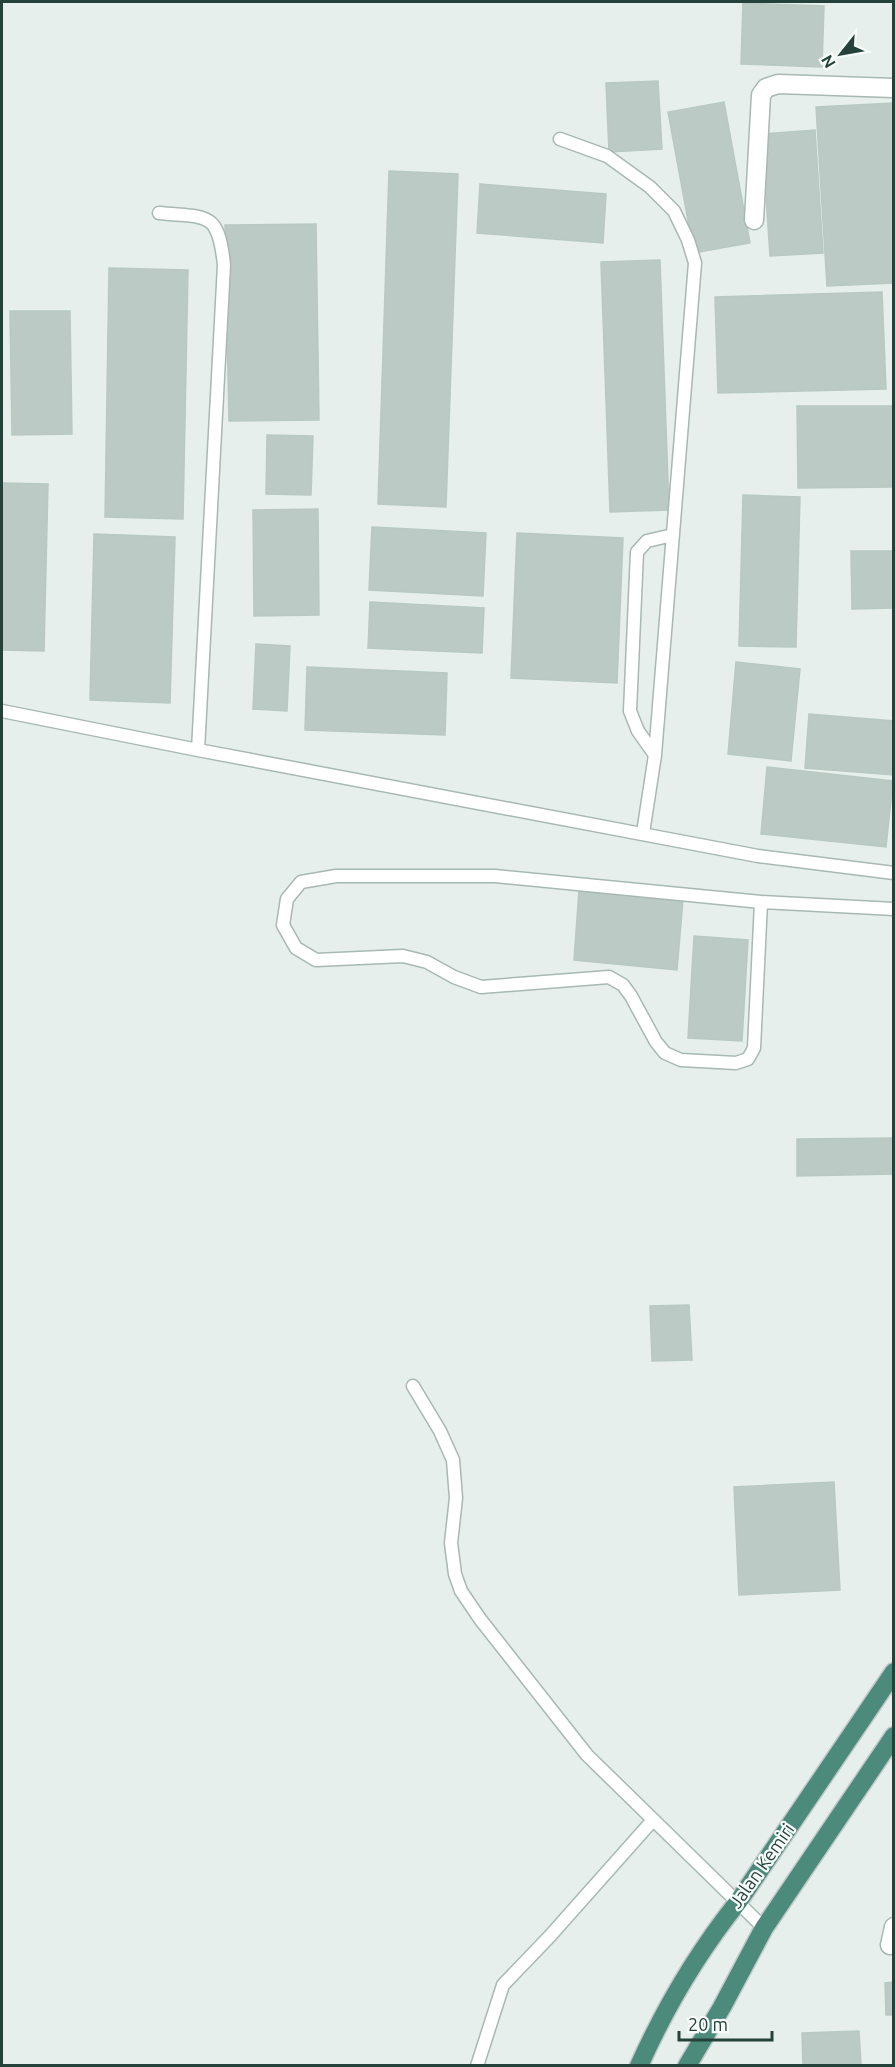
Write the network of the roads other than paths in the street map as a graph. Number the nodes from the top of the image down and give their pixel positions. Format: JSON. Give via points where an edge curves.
{"nodes":[{"id":1,"x":894,"y":88,"type":"edge"},
{"id":2,"x":560,"y":139,"type":"dead end"},
{"id":3,"x":159,"y":213,"type":"dead end"},
{"id":4,"x":754,"y":220,"type":"dead end"},
{"id":5,"x":673,"y":535,"type":"junction"},
{"id":6,"x":2,"y":711,"type":"edge"},
{"id":7,"x":198,"y":750,"type":"junction"},
{"id":8,"x":655,"y":755,"type":"junction"},
{"id":9,"x":643,"y":833,"type":"junction"},
{"id":10,"x":894,"y":873,"type":"edge"},
{"id":11,"x":761,"y":902,"type":"junction"},
{"id":12,"x":894,"y":909,"type":"edge"},
{"id":13,"x":413,"y":1386,"type":"dead end"},
{"id":14,"x":894,"y":1672,"type":"edge"},
{"id":15,"x":894,"y":1736,"type":"edge"},
{"id":16,"x":653,"y":1820,"type":"junction"},
{"id":17,"x":738,"y":1902,"type":"junction"},
{"id":18,"x":764,"y":1928,"type":"junction"},
{"id":19,"x":477,"y":2066,"type":"edge"},
{"id":20,"x":639,"y":2066,"type":"edge"},
{"id":21,"x":687,"y":2066,"type":"edge"}],
"edges":[{"from":1,"to":4,"type":"street","via":[[778,84],[766,88],[761,95]]},
{"from":2,"to":5,"type":"lane","via":[[607,156],[650,187],[674,211],[695,263]]},
{"from":3,"to":7,"type":"lane","via":[[207,218],[221,238],[224,265]]},
{"from":5,"to":8,"type":"lane"},
{"from":5,"to":8,"type":"lane","via":[[647,541],[637,552],[630,711]]},
{"from":6,"to":7,"type":"lane"},
{"from":7,"to":9,"type":"lane"},
{"from":8,"to":9,"type":"lane"},
{"from":9,"to":10,"type":"lane","via":[[758,856]]},
{"from":11,"to":11,"type":"lane","via":[[495,876],[336,876],[301,882],[287,899],[284,926],[296,948],[316,960],[403,956],[427,962],[481,987],[609,977],[627,990],[665,1053],[681,1060],[736,1063],[748,1059],[754,1048]]},
{"from":11,"to":12,"type":"lane"},
{"from":13,"to":16,"type":"lane","via":[[453,1460],[456,1498],[451,1543],[461,1591],[587,1755]]},
{"from":14,"to":17,"type":"highway","name":"Jalan Kemiri"},
{"from":15,"to":18,"type":"highway","name":"Jalan Kemiri"},
{"from":16,"to":17,"type":"lane"},
{"from":16,"to":19,"type":"lane","via":[[503,1985]]},
{"from":17,"to":18,"type":"lane"},
{"from":17,"to":20,"type":"highway","name":"Jalan Kemiri","via":[[710,1937],[654,2031]]},
{"from":18,"to":21,"type":"highway","name":"Jalan Kemiri"}]}
